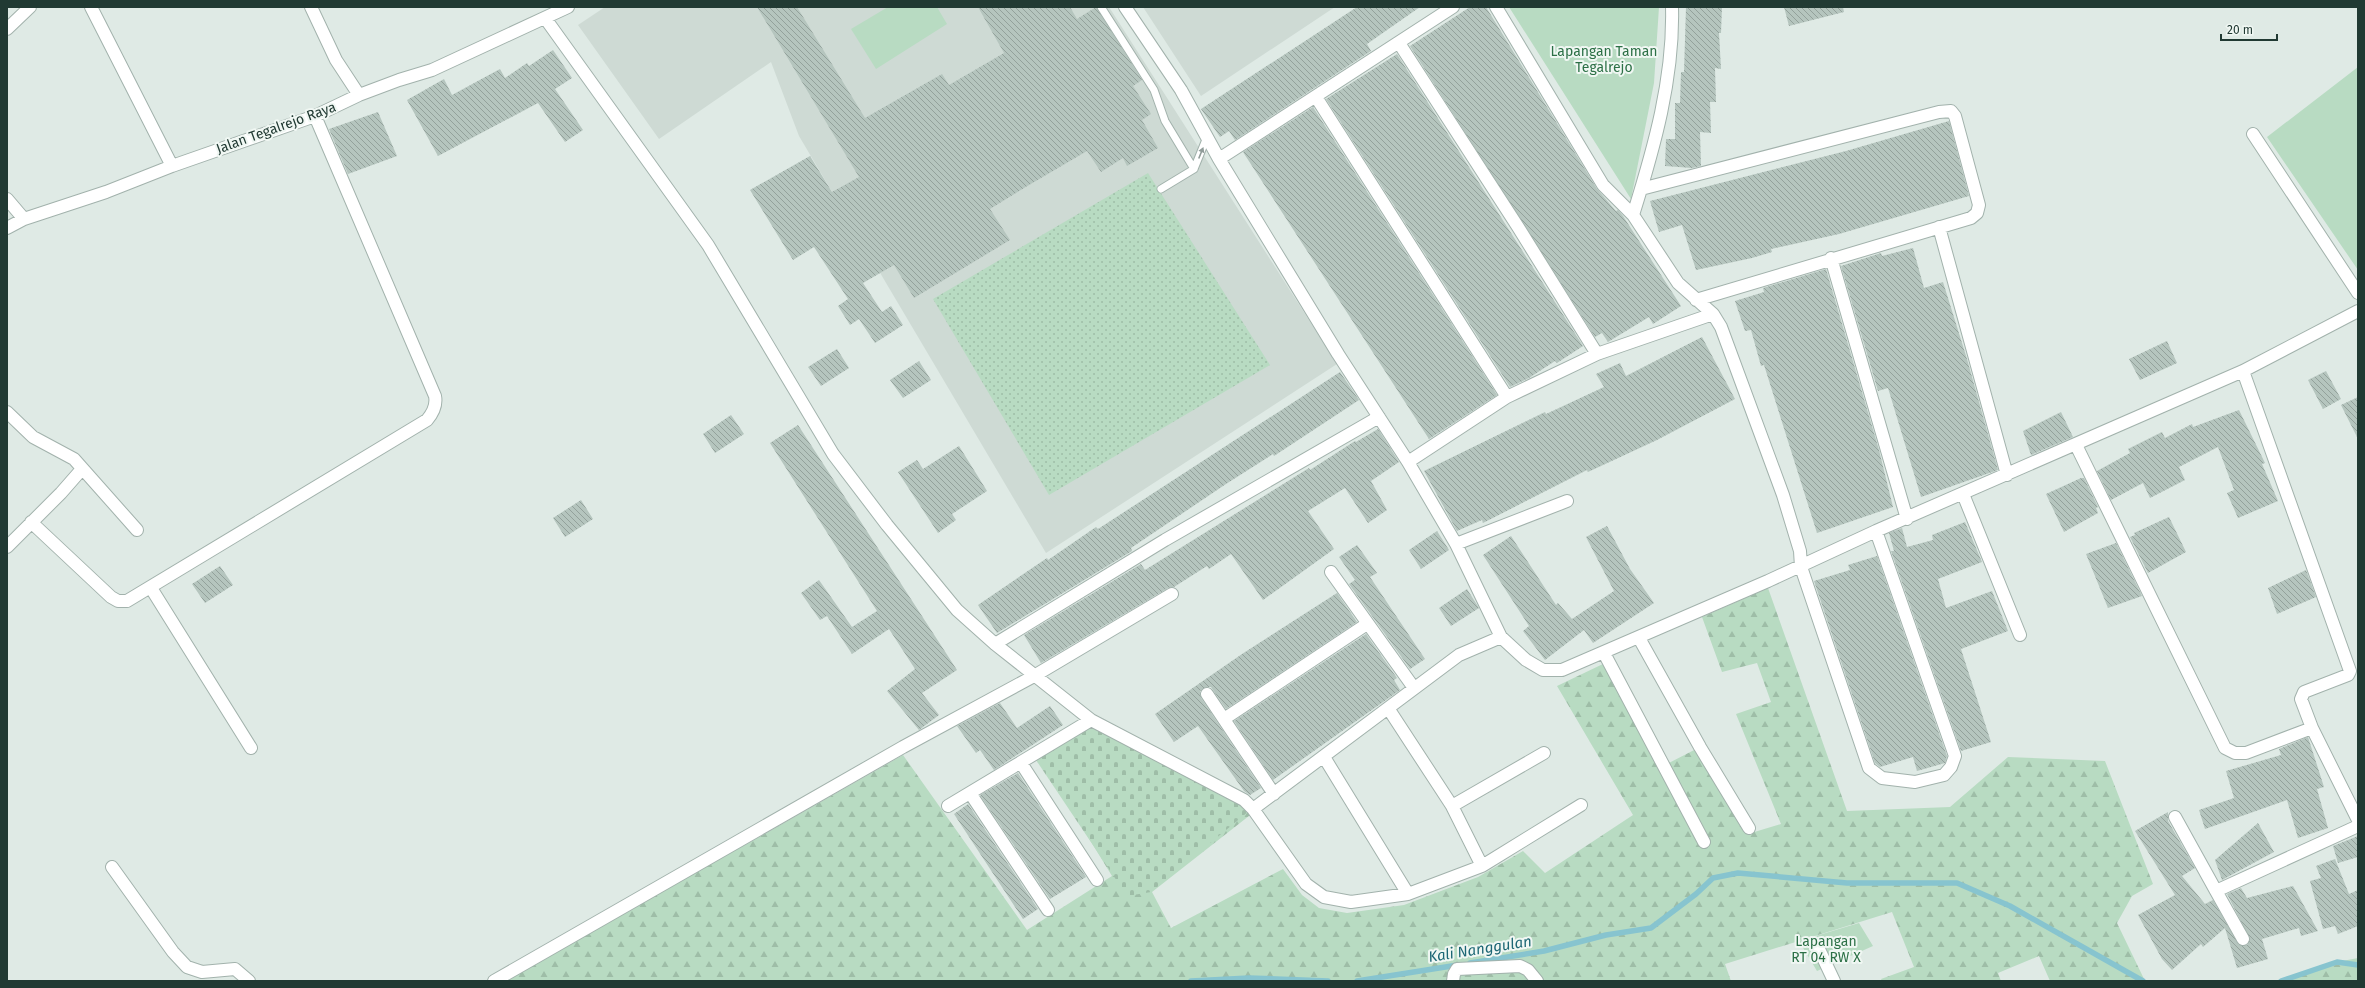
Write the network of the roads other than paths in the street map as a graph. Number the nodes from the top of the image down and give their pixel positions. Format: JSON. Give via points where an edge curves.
{"nodes":[{"id":1,"x":30,"y":7,"type":"edge"},
{"id":2,"x":91,"y":7,"type":"edge"},
{"id":3,"x":311,"y":7,"type":"edge"},
{"id":4,"x":568,"y":7,"type":"edge"},
{"id":5,"x":1101,"y":7,"type":"edge"},
{"id":6,"x":1125,"y":7,"type":"edge"},
{"id":7,"x":1453,"y":7,"type":"edge"},
{"id":8,"x":1496,"y":7,"type":"edge"},
{"id":9,"x":1672,"y":7,"type":"edge"},
{"id":10,"x":545,"y":18,"type":"junction"},
{"id":11,"x":7,"y":29,"type":"edge"},
{"id":12,"x":1399,"y":42,"type":"junction"},
{"id":13,"x":359,"y":95,"type":"junction"},
{"id":14,"x":1316,"y":97,"type":"junction"},
{"id":15,"x":315,"y":116,"type":"junction"},
{"id":16,"x":2253,"y":134,"type":"dead end"},
{"id":17,"x":1207,"y":137,"type":"junction"},
{"id":18,"x":1219,"y":159,"type":"junction"},
{"id":19,"x":172,"y":166,"type":"junction"},
{"id":20,"x":1194,"y":169,"type":"junction"},
{"id":21,"x":1161,"y":189,"type":"dead end"},
{"id":22,"x":1641,"y":189,"type":"junction"},
{"id":23,"x":7,"y":199,"type":"edge"},
{"id":24,"x":1633,"y":215,"type":"junction"},
{"id":25,"x":24,"y":219,"type":"junction"},
{"id":26,"x":1939,"y":227,"type":"junction"},
{"id":27,"x":7,"y":228,"type":"edge"},
{"id":28,"x":1831,"y":258,"type":"junction"},
{"id":29,"x":2358,"y":293,"type":"edge"},
{"id":30,"x":1696,"y":300,"type":"junction"},
{"id":31,"x":2358,"y":311,"type":"edge"},
{"id":32,"x":1713,"y":314,"type":"junction"},
{"id":33,"x":1597,"y":354,"type":"junction"},
{"id":34,"x":2243,"y":371,"type":"junction"},
{"id":35,"x":1507,"y":397,"type":"junction"},
{"id":36,"x":7,"y":412,"type":"edge"},
{"id":37,"x":1379,"y":417,"type":"junction"},
{"id":38,"x":2076,"y":446,"type":"junction"},
{"id":39,"x":1408,"y":462,"type":"junction"},
{"id":40,"x":82,"y":469,"type":"junction"},
{"id":41,"x":2007,"y":475,"type":"junction"},
{"id":42,"x":1963,"y":494,"type":"junction"},
{"id":43,"x":1567,"y":501,"type":"dead end"},
{"id":44,"x":1907,"y":519,"type":"junction"},
{"id":45,"x":31,"y":522,"type":"junction"},
{"id":46,"x":137,"y":530,"type":"dead end"},
{"id":47,"x":1876,"y":531,"type":"junction"},
{"id":48,"x":1456,"y":544,"type":"junction"},
{"id":49,"x":7,"y":547,"type":"edge"},
{"id":50,"x":1801,"y":567,"type":"junction"},
{"id":51,"x":1331,"y":572,"type":"dead end"},
{"id":52,"x":151,"y":588,"type":"junction"},
{"id":53,"x":1172,"y":594,"type":"dead end"},
{"id":54,"x":1367,"y":624,"type":"junction"},
{"id":55,"x":2020,"y":635,"type":"dead end"},
{"id":56,"x":1501,"y":637,"type":"junction"},
{"id":57,"x":1639,"y":638,"type":"junction"},
{"id":58,"x":995,"y":644,"type":"junction"},
{"id":59,"x":1604,"y":653,"type":"junction"},
{"id":60,"x":1034,"y":676,"type":"junction"},
{"id":61,"x":1414,"y":688,"type":"junction"},
{"id":62,"x":1207,"y":694,"type":"dead end"},
{"id":63,"x":1388,"y":708,"type":"junction"},
{"id":64,"x":1224,"y":719,"type":"junction"},
{"id":65,"x":1091,"y":720,"type":"junction"},
{"id":66,"x":2312,"y":728,"type":"junction"},
{"id":67,"x":251,"y":748,"type":"dead end"},
{"id":68,"x":1544,"y":753,"type":"dead end"},
{"id":69,"x":1324,"y":757,"type":"junction"},
{"id":70,"x":1021,"y":763,"type":"junction"},
{"id":71,"x":970,"y":793,"type":"junction"},
{"id":72,"x":1274,"y":794,"type":"junction"},
{"id":73,"x":1581,"y":805,"type":"dead end"},
{"id":74,"x":948,"y":806,"type":"dead end"},
{"id":75,"x":1452,"y":806,"type":"junction"},
{"id":76,"x":1253,"y":809,"type":"junction"},
{"id":77,"x":2175,"y":817,"type":"dead end"},
{"id":78,"x":2358,"y":820,"type":"edge"},
{"id":79,"x":2358,"y":826,"type":"edge"},
{"id":80,"x":1749,"y":828,"type":"dead end"},
{"id":81,"x":1704,"y":842,"type":"dead end"},
{"id":82,"x":1482,"y":866,"type":"junction"},
{"id":83,"x":112,"y":867,"type":"dead end"},
{"id":84,"x":1097,"y":880,"type":"dead end"},
{"id":85,"x":2216,"y":891,"type":"junction"},
{"id":86,"x":1408,"y":894,"type":"junction"},
{"id":87,"x":1048,"y":910,"type":"dead end"},
{"id":88,"x":2243,"y":939,"type":"dead end"},
{"id":89,"x":1817,"y":945,"type":"dead end"},
{"id":90,"x":249,"y":981,"type":"edge"},
{"id":91,"x":494,"y":981,"type":"edge"},
{"id":92,"x":1453,"y":981,"type":"edge"},
{"id":93,"x":1539,"y":981,"type":"edge"},
{"id":94,"x":1834,"y":981,"type":"edge"}],
"edges":[{"from":1,"to":11,"type":"street"},
{"from":2,"to":19,"type":"street"},
{"from":3,"to":13,"type":"street","via":[[336,60]]},
{"from":4,"to":10,"type":"street","name":"Jalan Tegalrejo Raya"},
{"from":5,"to":20,"type":"lane","via":[[1154,90],[1165,121]]},
{"from":6,"to":17,"type":"street","via":[[1181,90]]},
{"from":7,"to":12,"type":"street"},
{"from":8,"to":24,"type":"street","via":[[1603,185]]},
{"from":9,"to":22,"type":"street","via":[[1673,35],[1663,101]]},
{"from":10,"to":13,"type":"street","name":"Jalan Tegalrejo Raya","via":[[432,70]]},
{"from":10,"to":58,"type":"street","via":[[708,245],[833,454],[957,610]]},
{"from":12,"to":14,"type":"street"},
{"from":12,"to":33,"type":"street"},
{"from":13,"to":15,"type":"street","name":"Jalan Tegalrejo Raya"},
{"from":14,"to":18,"type":"street"},
{"from":14,"to":35,"type":"street"},
{"from":15,"to":19,"type":"street","name":"Jalan Tegalrejo Raya"},
{"from":15,"to":52,"type":"street","via":[[436,403],[427,420]]},
{"from":16,"to":29,"type":"street"},
{"from":17,"to":18,"type":"street"},
{"from":20,"to":17,"type":"lane","one_way":true},
{"from":18,"to":37,"type":"street"},
{"from":19,"to":25,"type":"street","name":"Jalan Tegalrejo Raya","via":[[106,192]]},
{"from":20,"to":21,"type":"lane"},
{"from":22,"to":24,"type":"street"},
{"from":22,"to":26,"type":"street","via":[[1951,111],[1955,116],[1979,205],[1977,213],[1971,218]]},
{"from":23,"to":25,"type":"street"},
{"from":24,"to":30,"type":"street","via":[[1678,283]]},
{"from":25,"to":27,"type":"street","name":"Jalan Tegalrejo Raya"},
{"from":26,"to":28,"type":"street"},
{"from":26,"to":41,"type":"street"},
{"from":28,"to":30,"type":"street"},
{"from":28,"to":44,"type":"street"},
{"from":30,"to":32,"type":"street"},
{"from":31,"to":34,"type":"street"},
{"from":32,"to":33,"type":"street"},
{"from":32,"to":50,"type":"street","via":[[1722,327],[1783,495],[1800,551]]},
{"from":33,"to":35,"type":"street"},
{"from":34,"to":38,"type":"street"},
{"from":34,"to":66,"type":"street","via":[[2350,671],[2348,675],[2304,692],[2301,699]]},
{"from":35,"to":39,"type":"street"},
{"from":36,"to":40,"type":"street","via":[[34,436],[74,459]]},
{"from":37,"to":39,"type":"street"},
{"from":37,"to":58,"type":"street","via":[[1151,548]]},
{"from":38,"to":41,"type":"street"},
{"from":38,"to":66,"type":"street","via":[[2225,748],[2235,753],[2246,753]]},
{"from":39,"to":48,"type":"street"},
{"from":40,"to":45,"type":"street","via":[[61,494]]},
{"from":40,"to":46,"type":"street"},
{"from":41,"to":42,"type":"street"},
{"from":42,"to":44,"type":"street"},
{"from":42,"to":55,"type":"street"},
{"from":43,"to":48,"type":"street"},
{"from":44,"to":47,"type":"street"},
{"from":45,"to":49,"type":"street"},
{"from":45,"to":52,"type":"street","via":[[118,601],[127,601]]},
{"from":47,"to":50,"type":"street"},
{"from":47,"to":50,"type":"street","via":[[1954,756],[1951,767],[1944,775],[1916,782],[1882,778],[1869,768]]},
{"from":48,"to":56,"type":"street"},
{"from":50,"to":57,"type":"street"},
{"from":51,"to":54,"type":"street"},
{"from":52,"to":67,"type":"street"},
{"from":53,"to":60,"type":"street"},
{"from":54,"to":61,"type":"street"},
{"from":54,"to":64,"type":"street"},
{"from":56,"to":59,"type":"street","via":[[1526,660],[1543,670],[1562,670]]},
{"from":56,"to":61,"type":"street","via":[[1459,655]]},
{"from":57,"to":59,"type":"street"},
{"from":57,"to":80,"type":"street"},
{"from":58,"to":60,"type":"street"},
{"from":59,"to":81,"type":"street"},
{"from":60,"to":65,"type":"street"},
{"from":60,"to":91,"type":"street","via":[[903,747]]},
{"from":61,"to":63,"type":"street"},
{"from":62,"to":64,"type":"street"},
{"from":63,"to":69,"type":"street"},
{"from":63,"to":75,"type":"street"},
{"from":64,"to":72,"type":"street"},
{"from":65,"to":70,"type":"street"},
{"from":65,"to":76,"type":"street","via":[[1244,800]]},
{"from":66,"to":78,"type":"street"},
{"from":68,"to":75,"type":"street"},
{"from":69,"to":72,"type":"street"},
{"from":69,"to":86,"type":"street"},
{"from":70,"to":71,"type":"street"},
{"from":70,"to":84,"type":"street"},
{"from":71,"to":74,"type":"street"},
{"from":71,"to":87,"type":"street"},
{"from":72,"to":76,"type":"street"},
{"from":73,"to":82,"type":"street"},
{"from":75,"to":82,"type":"street"},
{"from":76,"to":86,"type":"street","via":[[1306,884],[1324,897],[1351,902]]},
{"from":77,"to":85,"type":"street"},
{"from":79,"to":85,"type":"street"},
{"from":82,"to":86,"type":"street"},
{"from":83,"to":90,"type":"street","via":[[173,952],[187,967],[202,972],[235,969]]},
{"from":85,"to":88,"type":"street"},
{"from":89,"to":94,"type":"street"},
{"from":92,"to":93,"type":"street","via":[[1457,969],[1520,966]]}]}
